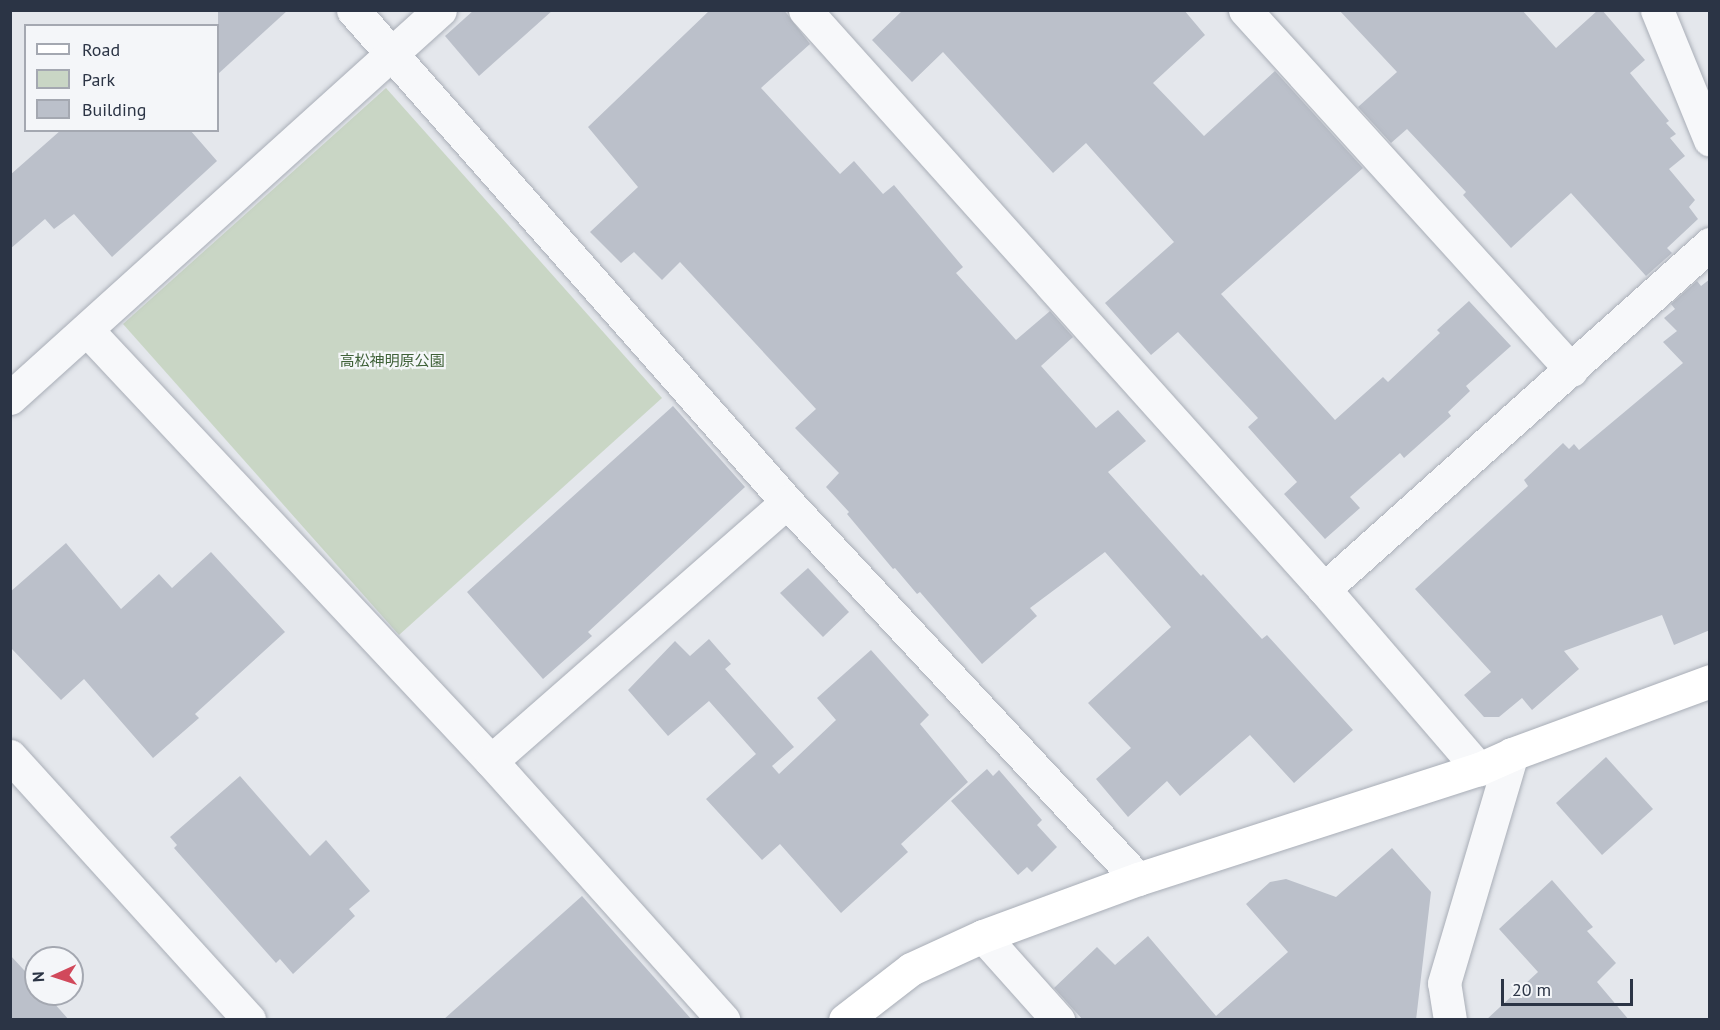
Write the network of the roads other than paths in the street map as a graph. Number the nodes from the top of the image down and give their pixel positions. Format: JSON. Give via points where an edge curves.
{"nodes":[{"id":1,"x":353,"y":10,"type":"edge"},
{"id":2,"x":440,"y":10,"type":"edge"},
{"id":3,"x":805,"y":10,"type":"edge"},
{"id":4,"x":1245,"y":10,"type":"edge"},
{"id":5,"x":1657,"y":10,"type":"edge"},
{"id":6,"x":390,"y":54,"type":"junction"},
{"id":7,"x":1706,"y":121,"type":"edge"},
{"id":8,"x":1710,"y":244,"type":"edge"},
{"id":9,"x":87,"y":330,"type":"junction"},
{"id":10,"x":1570,"y":370,"type":"junction"},
{"id":11,"x":10,"y":398,"type":"edge"},
{"id":12,"x":787,"y":502,"type":"junction"},
{"id":13,"x":1324,"y":589,"type":"junction"},
{"id":14,"x":1710,"y":681,"type":"edge"},
{"id":15,"x":1512,"y":754,"type":"junction"},
{"id":16,"x":10,"y":756,"type":"edge"},
{"id":17,"x":491,"y":761,"type":"junction"},
{"id":18,"x":1479,"y":769,"type":"junction"},
{"id":19,"x":1138,"y":879,"type":"junction"},
{"id":20,"x":983,"y":936,"type":"junction"},
{"id":21,"x":249,"y":1020,"type":"edge"},
{"id":22,"x":723,"y":1020,"type":"edge"},
{"id":23,"x":845,"y":1020,"type":"edge"},
{"id":24,"x":1058,"y":1020,"type":"edge"},
{"id":25,"x":1450,"y":1020,"type":"edge"}],
"edges":[{"from":1,"to":6,"type":"street"},
{"from":2,"to":6,"type":"street"},
{"from":3,"to":13,"type":"street"},
{"from":4,"to":10,"type":"street"},
{"from":5,"to":7,"type":"street"},
{"from":6,"to":9,"type":"street"},
{"from":6,"to":12,"type":"street"},
{"from":8,"to":10,"type":"street"},
{"from":9,"to":11,"type":"street"},
{"from":9,"to":17,"type":"street"},
{"from":10,"to":13,"type":"street"},
{"from":12,"to":17,"type":"street"},
{"from":12,"to":19,"type":"street"},
{"from":13,"to":18,"type":"street"},
{"from":14,"to":15,"type":"street"},
{"from":15,"to":18,"type":"street"},
{"from":15,"to":25,"type":"street","via":[[1444,983]]},
{"from":16,"to":21,"type":"street"},
{"from":17,"to":22,"type":"street"},
{"from":18,"to":19,"type":"street"},
{"from":19,"to":20,"type":"street"},
{"from":20,"to":23,"type":"street","via":[[911,969]]},
{"from":20,"to":24,"type":"street"}]}
